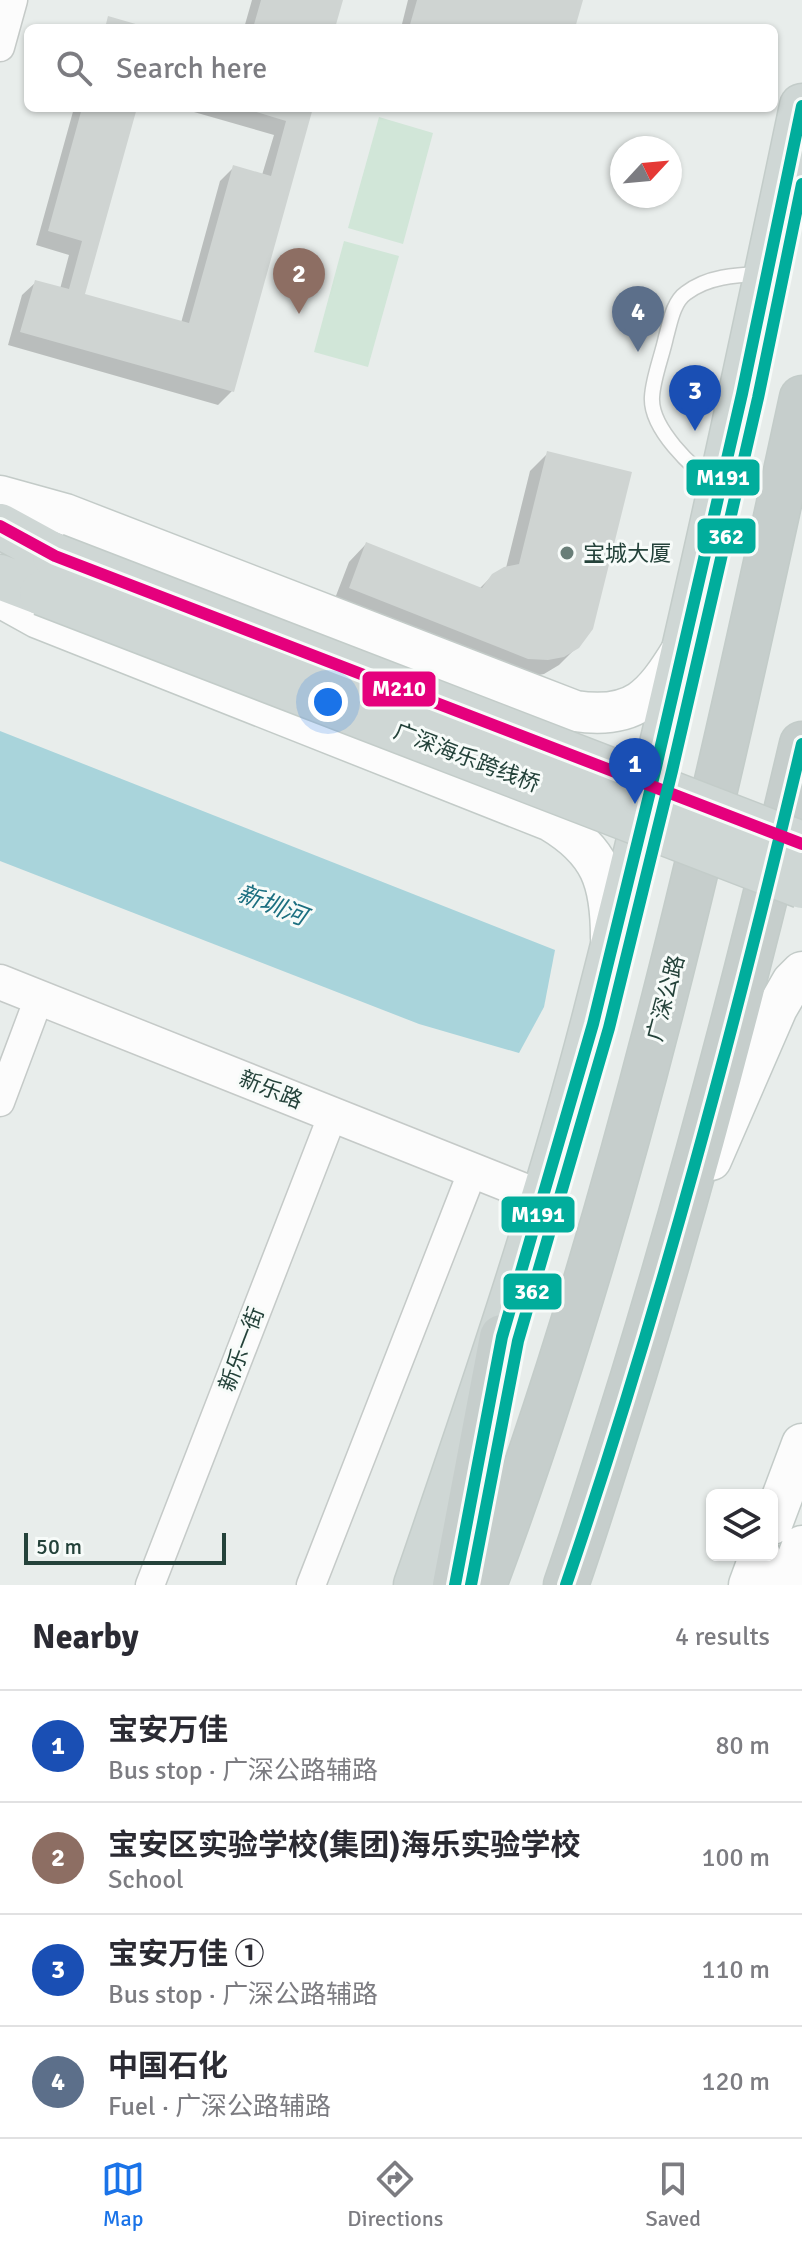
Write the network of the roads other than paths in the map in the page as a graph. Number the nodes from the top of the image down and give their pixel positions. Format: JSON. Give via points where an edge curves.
{"nodes":[{"id":1,"x":13,"y":0,"type":"edge"},
{"id":2,"x":0,"y":47,"type":"edge"},
{"id":3,"x":802,"y":106,"type":"edge"},
{"id":4,"x":767,"y":274,"type":"junction"},
{"id":5,"x":802,"y":398,"type":"edge"},
{"id":6,"x":721,"y":486,"type":"junction"},
{"id":7,"x":0,"y":496,"type":"edge"},
{"id":8,"x":0,"y":526,"type":"edge"},
{"id":9,"x":0,"y":577,"type":"edge"},
{"id":10,"x":32,"y":582,"type":"edge"},
{"id":11,"x":684,"y":646,"type":"junction"},
{"id":12,"x":545,"y":701,"type":"junction"},
{"id":13,"x":802,"y":744,"type":"edge"},
{"id":14,"x":512,"y":804,"type":"junction"},
{"id":15,"x":802,"y":844,"type":"edge"},
{"id":16,"x":802,"y":886,"type":"edge"},
{"id":17,"x":611,"y":950,"type":"junction"},
{"id":18,"x":802,"y":972,"type":"edge"},
{"id":19,"x":0,"y":982,"type":"edge"},
{"id":20,"x":39,"y":998,"type":"junction"},
{"id":21,"x":0,"y":1102,"type":"edge"},
{"id":22,"x":333,"y":1114,"type":"junction"},
{"id":23,"x":473,"y":1170,"type":"junction"},
{"id":24,"x":542,"y":1198,"type":"junction"},
{"id":25,"x":670,"y":1256,"type":"junction"},
{"id":26,"x":502,"y":1337,"type":"junction"},
{"id":27,"x":802,"y":1444,"type":"edge"},
{"id":28,"x":778,"y":1508,"type":"edge"},
{"id":29,"x":802,"y":1546,"type":"edge"},
{"id":30,"x":758,"y":1561,"type":"edge"},
{"id":31,"x":150,"y":1585,"type":"edge"},
{"id":32,"x":311,"y":1585,"type":"edge"},
{"id":33,"x":416,"y":1585,"type":"edge"},
{"id":34,"x":455,"y":1585,"type":"edge"},
{"id":35,"x":484,"y":1585,"type":"edge"},
{"id":36,"x":566,"y":1585,"type":"edge"},
{"id":37,"x":749,"y":1585,"type":"edge"},
{"id":38,"x":787,"y":1585,"type":"edge"}],
"edges":[{"from":1,"to":2,"type":"street"},
{"from":3,"to":4,"type":"main road"},
{"from":4,"to":6,"type":"main road"},
{"from":4,"to":6,"type":"lane","via":[[720,278],[682,295],[672,314],[651,400],[670,442],[697,472]]},
{"from":5,"to":35,"type":"highway","name":"广深公路","via":[[679,944],[613,1195],[529,1465]]},
{"from":6,"to":11,"type":"main road"},
{"from":7,"to":12,"type":"main road","via":[[65,514]]},
{"from":8,"to":10,"type":"main road"},
{"from":9,"to":10,"type":"main road"},
{"from":10,"to":14,"type":"main road","via":[[38,618]]},
{"from":10,"to":15,"type":"main road","name":"广深海乐跨线桥","bridge":true},
{"from":10,"to":16,"type":"main road","name":"广深海乐跨线桥","bridge":true},
{"from":11,"to":12,"type":"main road","via":[[661,683],[633,706],[598,714]]},
{"from":11,"to":17,"type":"main road"},
{"from":12,"to":14,"type":"main road","via":[[579,742],[577,773],[571,786],[546,803]]},
{"from":13,"to":25,"type":"highway","via":[[754,948]]},
{"from":14,"to":17,"type":"main road","via":[[574,835],[593,856],[611,904]]},
{"from":17,"to":24,"type":"main road"},
{"from":18,"to":25,"type":"main road","via":[[777,1008]]},
{"from":19,"to":20,"type":"street","name":"新乐路"},
{"from":20,"to":21,"type":"street"},
{"from":20,"to":22,"type":"street","name":"新乐路"},
{"from":22,"to":23,"type":"street","name":"新乐路"},
{"from":22,"to":31,"type":"street","name":"新乐一街"},
{"from":23,"to":24,"type":"street","name":"新乐路"},
{"from":23,"to":32,"type":"street"},
{"from":24,"to":26,"type":"main road"},
{"from":25,"to":36,"type":"highway"},
{"from":26,"to":33,"type":"main road"},
{"from":26,"to":34,"type":"highway"},
{"from":27,"to":28,"type":"main road"},
{"from":29,"to":38,"type":"main road"},
{"from":30,"to":37,"type":"main road"}]}
